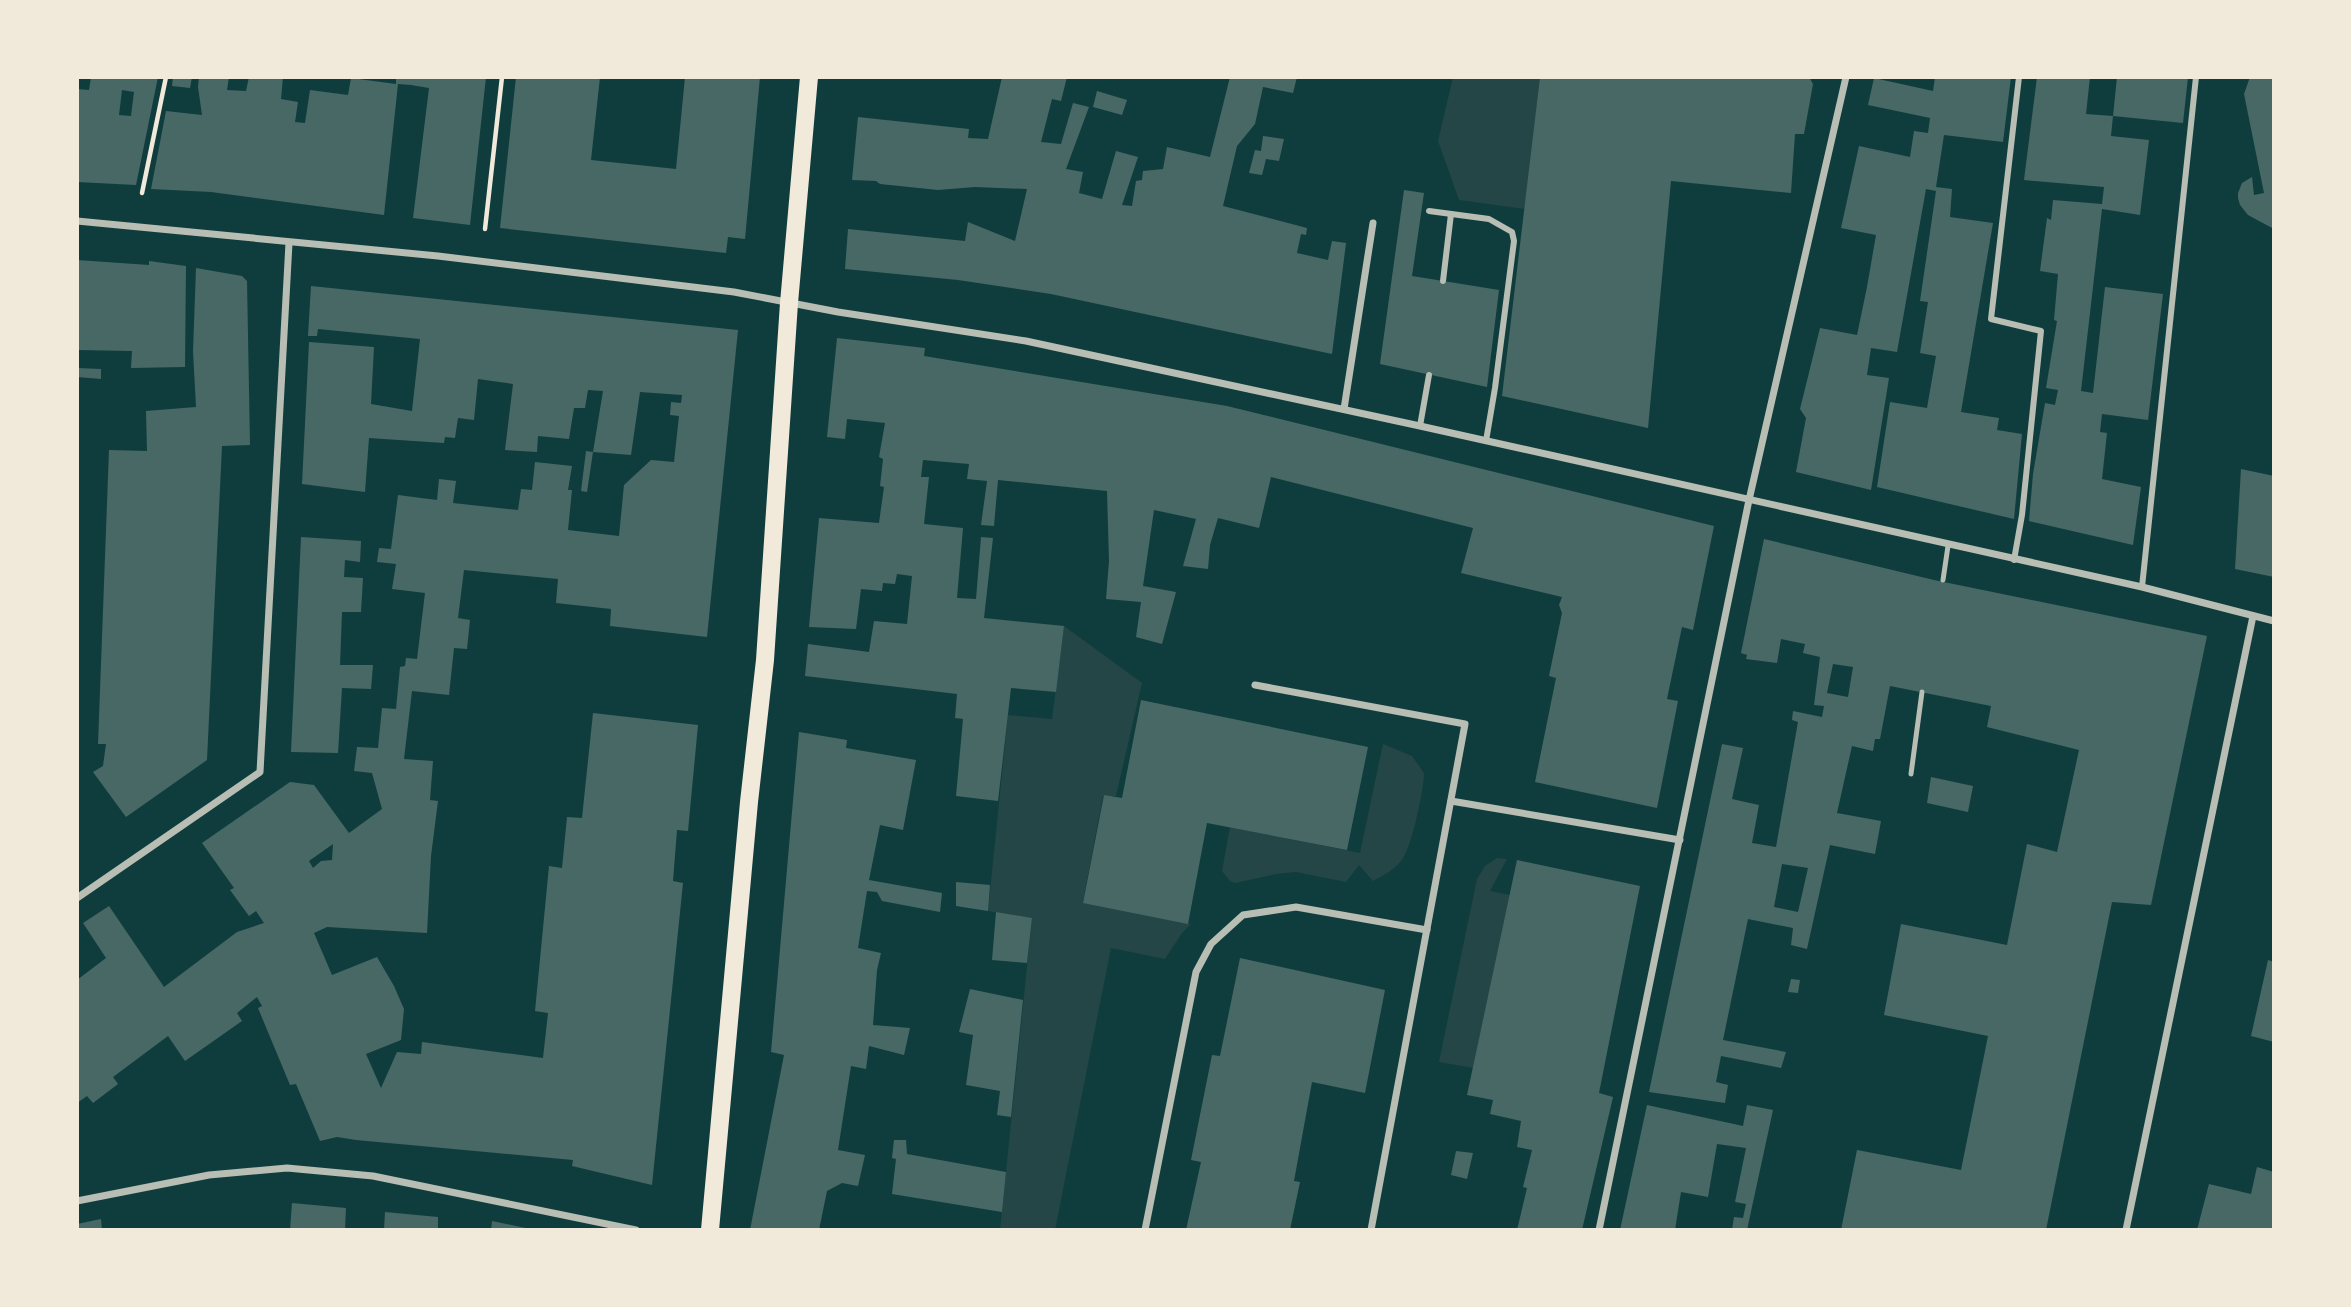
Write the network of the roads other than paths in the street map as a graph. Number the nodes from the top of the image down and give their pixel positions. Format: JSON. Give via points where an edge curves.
{"nodes":[{"id":1,"x":809,"y":77,"type":"edge"},
{"id":2,"x":1846,"y":77,"type":"edge"},
{"id":3,"x":2019,"y":77,"type":"edge"},
{"id":4,"x":2196,"y":77,"type":"edge"},
{"id":5,"x":1429,"y":211,"type":"dead end"},
{"id":6,"x":1451,"y":214,"type":"junction"},
{"id":7,"x":77,"y":221,"type":"edge"},
{"id":8,"x":1373,"y":223,"type":"dead end"},
{"id":9,"x":289,"y":243,"type":"junction"},
{"id":10,"x":1443,"y":281,"type":"dead end"},
{"id":11,"x":789,"y":303,"type":"junction"},
{"id":12,"x":1429,"y":374,"type":"dead end"},
{"id":13,"x":1344,"y":409,"type":"junction"},
{"id":14,"x":1420,"y":426,"type":"junction"},
{"id":15,"x":1486,"y":441,"type":"junction"},
{"id":16,"x":1749,"y":500,"type":"junction"},
{"id":17,"x":1948,"y":546,"type":"junction"},
{"id":18,"x":2014,"y":560,"type":"junction"},
{"id":19,"x":1943,"y":580,"type":"dead end"},
{"id":20,"x":2141,"y":587,"type":"junction"},
{"id":21,"x":2253,"y":616,"type":"junction"},
{"id":22,"x":2274,"y":621,"type":"edge"},
{"id":23,"x":1255,"y":684,"type":"dead end"},
{"id":24,"x":1922,"y":692,"type":"dead end"},
{"id":25,"x":1911,"y":774,"type":"dead end"},
{"id":26,"x":1451,"y":801,"type":"junction"},
{"id":27,"x":1679,"y":840,"type":"junction"},
{"id":28,"x":77,"y":898,"type":"edge"},
{"id":29,"x":1427,"y":930,"type":"junction"},
{"id":30,"x":77,"y":1200,"type":"edge"},
{"id":31,"x":636,"y":1230,"type":"edge"},
{"id":32,"x":710,"y":1230,"type":"edge"},
{"id":33,"x":1145,"y":1230,"type":"edge"},
{"id":34,"x":1371,"y":1230,"type":"edge"},
{"id":35,"x":1599,"y":1230,"type":"edge"},
{"id":36,"x":2126,"y":1230,"type":"edge"}],
"edges":[{"from":1,"to":11,"type":"main road"},
{"from":2,"to":16,"type":"street"},
{"from":3,"to":18,"type":"street","via":[[1991,319],[2041,331]]},
{"from":4,"to":20,"type":"street"},
{"from":5,"to":6,"type":"street"},
{"from":6,"to":10,"type":"street"},
{"from":6,"to":15,"type":"street","via":[[1489,219],[1512,232],[1514,241]]},
{"from":7,"to":9,"type":"street"},
{"from":8,"to":13,"type":"street"},
{"from":9,"to":11,"type":"street","via":[[481,261]]},
{"from":9,"to":28,"type":"street","via":[[260,772]]},
{"from":11,"to":13,"type":"street","via":[[1026,341]]},
{"from":11,"to":32,"type":"main road","via":[[765,660]]},
{"from":12,"to":14,"type":"street"},
{"from":13,"to":14,"type":"street"},
{"from":14,"to":15,"type":"street"},
{"from":15,"to":16,"type":"street"},
{"from":16,"to":17,"type":"street"},
{"from":16,"to":27,"type":"street"},
{"from":17,"to":18,"type":"street"},
{"from":17,"to":19,"type":"lane"},
{"from":18,"to":20,"type":"street"},
{"from":20,"to":21,"type":"street"},
{"from":21,"to":22,"type":"street"},
{"from":21,"to":36,"type":"street"},
{"from":23,"to":26,"type":"street","via":[[1465,724]]},
{"from":24,"to":25,"type":"lane"},
{"from":26,"to":27,"type":"street"},
{"from":26,"to":29,"type":"street"},
{"from":27,"to":35,"type":"street"},
{"from":29,"to":33,"type":"street","via":[[1296,907],[1243,915],[1211,944],[1196,972]]},
{"from":29,"to":34,"type":"street"},
{"from":30,"to":31,"type":"street","via":[[209,1175],[287,1168],[373,1176]]}]}
